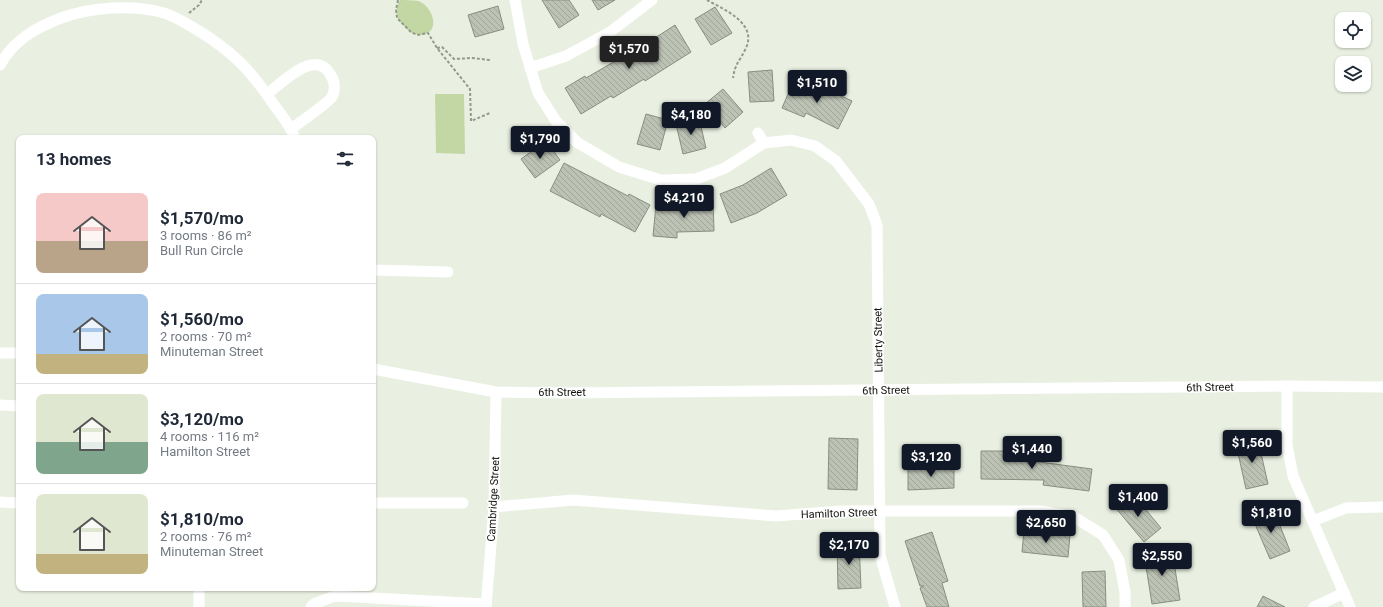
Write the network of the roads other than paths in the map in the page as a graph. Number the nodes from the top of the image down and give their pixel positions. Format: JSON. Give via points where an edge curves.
{"nodes":[{"id":1,"x":515,"y":0,"type":"edge"},
{"id":2,"x":652,"y":0,"type":"edge"},
{"id":3,"x":140,"y":5,"type":"edge"},
{"id":4,"x":0,"y":65,"type":"edge"},
{"id":5,"x":530,"y":68,"type":"junction"},
{"id":6,"x":267,"y":94,"type":"junction"},
{"id":7,"x":758,"y":133,"type":"dead end"},
{"id":8,"x":293,"y":134,"type":"edge"},
{"id":9,"x":764,"y":143,"type":"junction"},
{"id":10,"x":376,"y":270,"type":"edge"},
{"id":11,"x":448,"y":272,"type":"dead end"},
{"id":12,"x":0,"y":353,"type":"edge"},
{"id":13,"x":16,"y":353,"type":"edge"},
{"id":14,"x":376,"y":370,"type":"edge"},
{"id":15,"x":1287,"y":386,"type":"junction"},
{"id":16,"x":1383,"y":387,"type":"edge"},
{"id":17,"x":879,"y":390,"type":"junction"},
{"id":18,"x":496,"y":392,"type":"junction"},
{"id":19,"x":0,"y":406,"type":"edge"},
{"id":20,"x":16,"y":406,"type":"edge"},
{"id":21,"x":0,"y":502,"type":"edge"},
{"id":22,"x":16,"y":502,"type":"edge"},
{"id":23,"x":376,"y":503,"type":"edge"},
{"id":24,"x":462,"y":503,"type":"dead end"},
{"id":25,"x":494,"y":507,"type":"junction"},
{"id":26,"x":1383,"y":507,"type":"edge"},
{"id":27,"x":880,"y":511,"type":"junction"},
{"id":28,"x":1313,"y":521,"type":"junction"},
{"id":29,"x":199,"y":591,"type":"edge"},
{"id":30,"x":1344,"y":593,"type":"junction"},
{"id":31,"x":486,"y":606,"type":"edge"},
{"id":32,"x":199,"y":607,"type":"edge"},
{"id":33,"x":311,"y":607,"type":"edge"},
{"id":34,"x":895,"y":607,"type":"edge"},
{"id":35,"x":1125,"y":607,"type":"edge"},
{"id":36,"x":1314,"y":607,"type":"edge"},
{"id":37,"x":1350,"y":607,"type":"edge"}],
"edges":[{"from":1,"to":5,"type":"street","name":"Liberty Street"},
{"from":2,"to":5,"type":"street","via":[[610,32],[566,56]]},
{"from":3,"to":4,"type":"street","via":[[95,9],[54,21],[16,43]]},
{"from":3,"to":6,"type":"street","via":[[180,20],[221,45],[239,60]]},
{"from":5,"to":9,"type":"street","name":"Liberty Street","via":[[538,92],[556,121],[578,143],[619,168],[661,180],[696,179],[725,168]]},
{"from":6,"to":8,"type":"street"},
{"from":6,"to":8,"type":"street","via":[[307,65],[319,65],[327,69],[334,80],[335,88],[331,98]]},
{"from":7,"to":9,"type":"street"},
{"from":9,"to":17,"type":"street","name":"Liberty Street","via":[[791,140],[815,146],[836,161],[869,204],[877,225]]},
{"from":10,"to":11,"type":"street"},
{"from":12,"to":13,"type":"street"},
{"from":14,"to":18,"type":"street","name":"6th Street"},
{"from":15,"to":16,"type":"street","name":"6th Street"},
{"from":15,"to":17,"type":"street","name":"6th Street"},
{"from":15,"to":28,"type":"street","via":[[1286,445],[1293,476]]},
{"from":17,"to":18,"type":"street","name":"6th Street"},
{"from":17,"to":27,"type":"street","name":"Liberty Street"},
{"from":18,"to":25,"type":"street","name":"Cambridge Street"},
{"from":19,"to":20,"type":"street"},
{"from":21,"to":22,"type":"street"},
{"from":23,"to":24,"type":"street"},
{"from":25,"to":27,"type":"street","name":"Hamilton Street","via":[[573,500],[776,516]]},
{"from":25,"to":31,"type":"street","name":"Cambridge Street"},
{"from":26,"to":28,"type":"street","via":[[1346,508]]},
{"from":27,"to":34,"type":"street","name":"Liberty Street","via":[[880,555]]},
{"from":27,"to":35,"type":"street","name":"Hamilton Street","via":[[1041,511],[1074,517],[1103,535],[1119,560],[1126,592]]},
{"from":28,"to":30,"type":"street"},
{"from":29,"to":32,"type":"street"},
{"from":30,"to":36,"type":"street"},
{"from":30,"to":37,"type":"street"},
{"from":31,"to":33,"type":"street","via":[[335,596]]}]}
